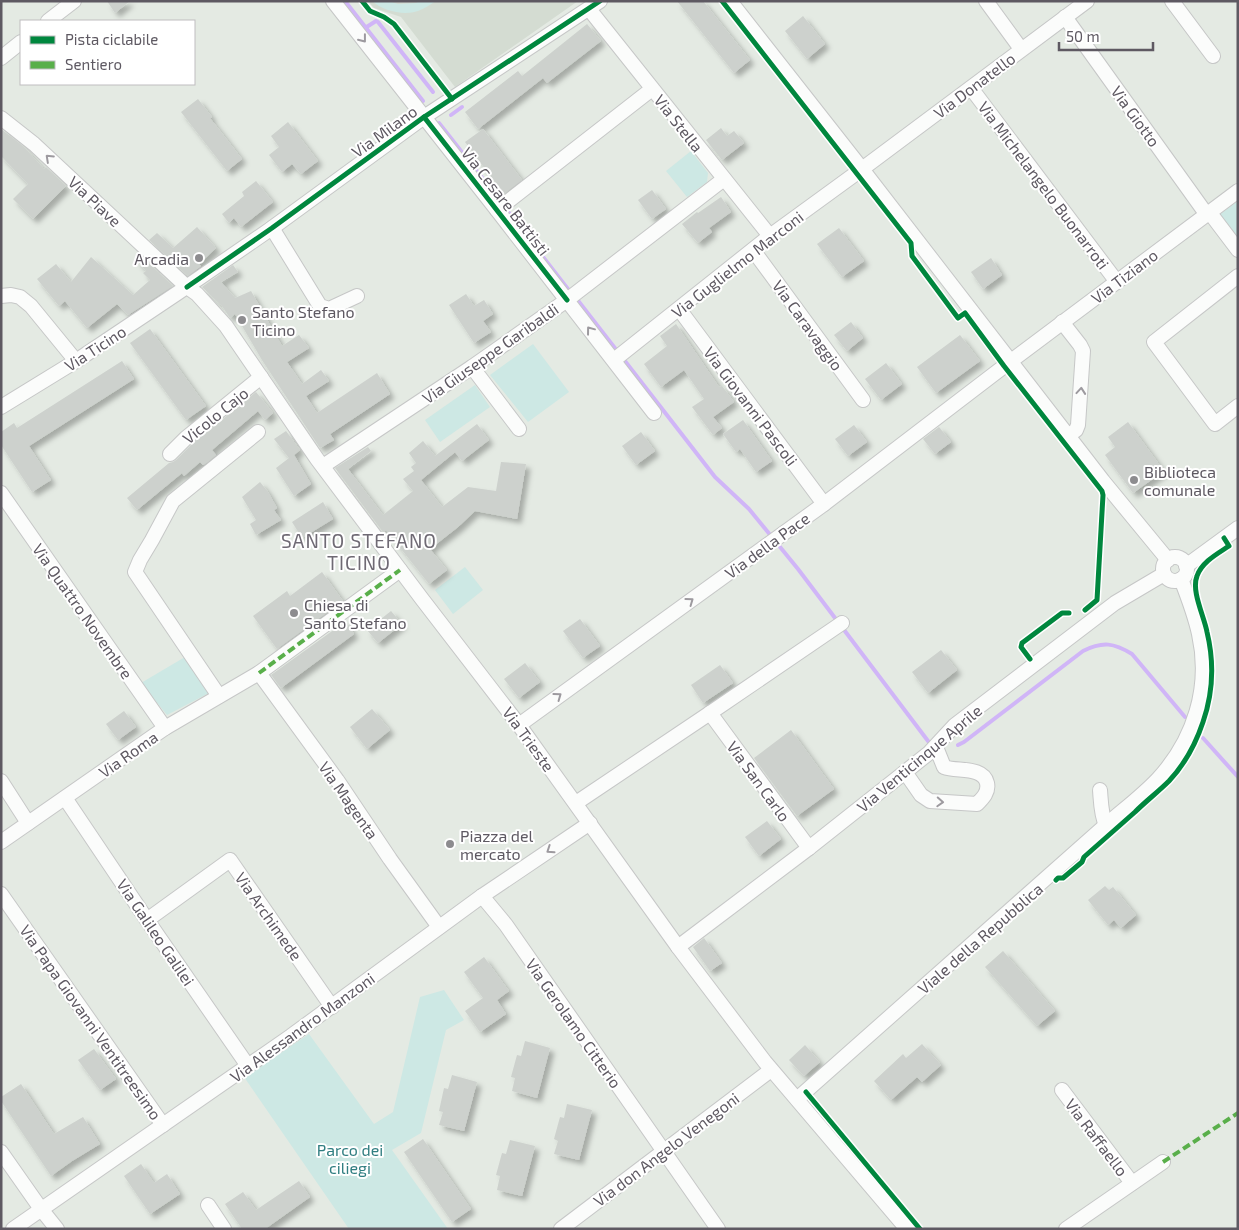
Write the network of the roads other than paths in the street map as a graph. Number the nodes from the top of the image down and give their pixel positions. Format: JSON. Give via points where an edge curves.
{"nodes":[{"id":1,"x":74,"y":1,"type":"edge"},
{"id":2,"x":333,"y":1,"type":"edge"},
{"id":3,"x":730,"y":1,"type":"edge"},
{"id":4,"x":986,"y":1,"type":"edge"},
{"id":5,"x":1087,"y":1,"type":"edge"},
{"id":6,"x":1172,"y":1,"type":"edge"},
{"id":7,"x":594,"y":5,"type":"edge"},
{"id":8,"x":1065,"y":17,"type":"junction"},
{"id":9,"x":49,"y":20,"type":"edge"},
{"id":10,"x":20,"y":43,"type":"edge"},
{"id":11,"x":1021,"y":49,"type":"junction"},
{"id":12,"x":1213,"y":56,"type":"dead end"},
{"id":13,"x":1,"y":58,"type":"edge"},
{"id":14,"x":971,"y":88,"type":"junction"},
{"id":15,"x":652,"y":89,"type":"junction"},
{"id":16,"x":424,"y":117,"type":"junction"},
{"id":17,"x":1,"y":118,"type":"edge"},
{"id":18,"x":862,"y":169,"type":"junction"},
{"id":19,"x":724,"y":179,"type":"junction"},
{"id":20,"x":1238,"y":191,"type":"edge"},
{"id":21,"x":501,"y":207,"type":"junction"},
{"id":22,"x":1209,"y":214,"type":"junction"},
{"id":23,"x":272,"y":228,"type":"junction"},
{"id":24,"x":770,"y":236,"type":"junction"},
{"id":25,"x":753,"y":250,"type":"junction"},
{"id":26,"x":1238,"y":250,"type":"edge"},
{"id":27,"x":1238,"y":276,"type":"edge"},
{"id":28,"x":1117,"y":282,"type":"junction"},
{"id":29,"x":187,"y":287,"type":"junction"},
{"id":30,"x":1,"y":296,"type":"edge"},
{"id":31,"x":357,"y":296,"type":"dead end"},
{"id":32,"x":571,"y":297,"type":"junction"},
{"id":33,"x":678,"y":309,"type":"junction"},
{"id":34,"x":1062,"y":322,"type":"junction"},
{"id":35,"x":618,"y":357,"type":"junction"},
{"id":36,"x":76,"y":361,"type":"junction"},
{"id":37,"x":1010,"y":361,"type":"junction"},
{"id":38,"x":472,"y":366,"type":"junction"},
{"id":39,"x":261,"y":378,"type":"junction"},
{"id":40,"x":863,"y":400,"type":"dead end"},
{"id":41,"x":1238,"y":406,"type":"edge"},
{"id":42,"x":1,"y":407,"type":"edge"},
{"id":43,"x":654,"y":413,"type":"dead end"},
{"id":44,"x":519,"y":429,"type":"dead end"},
{"id":45,"x":258,"y":432,"type":"dead end"},
{"id":46,"x":1068,"y":436,"type":"junction"},
{"id":47,"x":170,"y":454,"type":"dead end"},
{"id":48,"x":323,"y":466,"type":"junction"},
{"id":49,"x":1,"y":493,"type":"edge"},
{"id":50,"x":824,"y":504,"type":"junction"},
{"id":51,"x":1238,"y":528,"type":"edge"},
{"id":52,"x":1168,"y":560,"type":"junction"},
{"id":53,"x":1186,"y":566,"type":"junction"},
{"id":54,"x":400,"y":570,"type":"junction"},
{"id":55,"x":1164,"y":574,"type":"junction"},
{"id":56,"x":1181,"y":580,"type":"junction"},
{"id":57,"x":839,"y":625,"type":"dead end"},
{"id":58,"x":259,"y":673,"type":"junction"},
{"id":59,"x":220,"y":696,"type":"junction"},
{"id":60,"x":710,"y":713,"type":"junction"},
{"id":61,"x":519,"y":725,"type":"junction"},
{"id":62,"x":165,"y":728,"type":"junction"},
{"id":63,"x":936,"y":747,"type":"junction"},
{"id":64,"x":905,"y":772,"type":"junction"},
{"id":65,"x":1,"y":781,"type":"edge"},
{"id":66,"x":1100,"y":790,"type":"dead end"},
{"id":67,"x":65,"y":798,"type":"junction"},
{"id":68,"x":576,"y":803,"type":"junction"},
{"id":69,"x":28,"y":823,"type":"junction"},
{"id":70,"x":590,"y":823,"type":"junction"},
{"id":71,"x":1106,"y":826,"type":"junction"},
{"id":72,"x":1,"y":842,"type":"edge"},
{"id":73,"x":809,"y":848,"type":"junction"},
{"id":74,"x":1,"y":894,"type":"edge"},
{"id":75,"x":482,"y":896,"type":"junction"},
{"id":76,"x":147,"y":920,"type":"junction"},
{"id":77,"x":439,"y":927,"type":"junction"},
{"id":78,"x":678,"y":947,"type":"junction"},
{"id":79,"x":332,"y":1007,"type":"junction"},
{"id":80,"x":248,"y":1066,"type":"junction"},
{"id":81,"x":771,"y":1070,"type":"junction"},
{"id":82,"x":1062,"y":1090,"type":"dead end"},
{"id":83,"x":797,"y":1099,"type":"junction"},
{"id":84,"x":163,"y":1125,"type":"junction"},
{"id":85,"x":1,"y":1152,"type":"edge"},
{"id":86,"x":663,"y":1152,"type":"junction"},
{"id":87,"x":1163,"y":1162,"type":"dead end"},
{"id":88,"x":1132,"y":1183,"type":"junction"},
{"id":89,"x":208,"y":1205,"type":"dead end"},
{"id":90,"x":41,"y":1208,"type":"junction"},
{"id":91,"x":13,"y":1229,"type":"edge"},
{"id":92,"x":57,"y":1229,"type":"edge"},
{"id":93,"x":224,"y":1229,"type":"edge"},
{"id":94,"x":561,"y":1229,"type":"edge"},
{"id":95,"x":718,"y":1229,"type":"edge"},
{"id":96,"x":907,"y":1229,"type":"edge"},
{"id":97,"x":1066,"y":1229,"type":"edge"}],
"edges":[{"from":1,"to":9,"type":"street"},
{"from":2,"to":16,"type":"street","name":"Via Cesare Battisti","one_way":true},
{"from":3,"to":18,"type":"street"},
{"from":4,"to":11,"type":"street"},
{"from":5,"to":8,"type":"street","name":"Via Donatello"},
{"from":6,"to":12,"type":"street"},
{"from":7,"to":15,"type":"street","name":"Via Stella"},
{"from":7,"to":16,"type":"street","name":"Via Milano"},
{"from":8,"to":11,"type":"street","name":"Via Donatello"},
{"from":8,"to":22,"type":"street","name":"Via Giotto"},
{"from":10,"to":13,"type":"street"},
{"from":11,"to":14,"type":"street","name":"Via Donatello"},
{"from":14,"to":18,"type":"street","name":"Via Donatello"},
{"from":14,"to":28,"type":"street","name":"Via Michelangelo Buonarroti"},
{"from":15,"to":19,"type":"street","name":"Via Stella"},
{"from":15,"to":21,"type":"street"},
{"from":16,"to":21,"type":"street","name":"Via Cesare Battisti"},
{"from":16,"to":23,"type":"street","name":"Via Milano"},
{"from":29,"to":17,"type":"street","name":"Via Piave","one_way":true,"via":[[34,144]]},
{"from":18,"to":24,"type":"street","name":"Via Guglielmo Marconi"},
{"from":18,"to":37,"type":"street"},
{"from":19,"to":24,"type":"street","name":"Via Stella"},
{"from":19,"to":32,"type":"street","name":"Via Giuseppe Garibaldi"},
{"from":20,"to":22,"type":"street","name":"Via Tiziano"},
{"from":21,"to":32,"type":"street","name":"Via Cesare Battisti"},
{"from":22,"to":26,"type":"street","name":"Via Giotto"},
{"from":22,"to":28,"type":"street","name":"Via Tiziano"},
{"from":23,"to":29,"type":"street","name":"Via Milano"},
{"from":23,"to":31,"type":"street","via":[[320,306],[329,309]]},
{"from":24,"to":25,"type":"street","name":"Via Guglielmo Marconi"},
{"from":25,"to":33,"type":"street","name":"Via Guglielmo Marconi"},
{"from":25,"to":40,"type":"street","name":"Via Caravaggio"},
{"from":27,"to":41,"type":"street","via":[[1154,342],[1215,424]]},
{"from":28,"to":34,"type":"street","name":"Via Tiziano"},
{"from":29,"to":36,"type":"street","name":"Via Ticino"},
{"from":29,"to":39,"type":"street","name":"Via Piave","via":[[226,326]]},
{"from":30,"to":36,"type":"street","via":[[20,297],[31,306]]},
{"from":35,"to":32,"type":"street","name":"Via Cesare Battisti","one_way":true},
{"from":32,"to":38,"type":"street","name":"Via Giuseppe Garibaldi"},
{"from":33,"to":35,"type":"street","name":"Via Guglielmo Marconi"},
{"from":33,"to":50,"type":"street","name":"Via Giovanni Pascoli"},
{"from":34,"to":37,"type":"street","name":"Via Tiziano"},
{"from":46,"to":34,"type":"street","one_way":true,"via":[[1078,425],[1083,351]]},
{"from":35,"to":43,"type":"street","name":"Via Cesare Battisti"},
{"from":36,"to":42,"type":"street","name":"Via Ticino"},
{"from":37,"to":46,"type":"street"},
{"from":37,"to":50,"type":"street","name":"Via della Pace"},
{"from":38,"to":44,"type":"street"},
{"from":38,"to":48,"type":"street","name":"Via Giuseppe Garibaldi"},
{"from":39,"to":47,"type":"street","name":"Vicolo Cajo"},
{"from":39,"to":48,"type":"street","name":"Via Trieste"},
{"from":45,"to":59,"type":"street","via":[[173,501],[135,572]]},
{"from":46,"to":52,"type":"street"},
{"from":48,"to":54,"type":"street","name":"Via Trieste"},
{"from":49,"to":62,"type":"street","name":"Via Quattro Novembre"},
{"from":61,"to":50,"type":"street","name":"Via della Pace","one_way":true},
{"from":51,"to":53,"type":"street"},
{"from":52,"to":53,"type":"street","via":[[1178,558]]},
{"from":52,"to":55,"type":"street","via":[[1163,566]]},
{"from":53,"to":56,"type":"street","via":[[1186,574]]},
{"from":54,"to":58,"type":"street","name":"Via Roma"},
{"from":54,"to":61,"type":"street","name":"Via Trieste"},
{"from":55,"to":56,"type":"street","via":[[1173,581]]},
{"from":55,"to":63,"type":"street","name":"Via Venticinque Aprile","via":[[1108,608],[955,725]]},
{"from":56,"to":71,"type":"street","name":"Viale della Repubblica","via":[[1199,635],[1203,659],[1198,708],[1184,744],[1173,760],[1157,780]]},
{"from":57,"to":60,"type":"street"},
{"from":58,"to":59,"type":"street","name":"Via Roma"},
{"from":58,"to":77,"type":"street","name":"Via Magenta"},
{"from":59,"to":62,"type":"street","name":"Via Roma"},
{"from":60,"to":68,"type":"street"},
{"from":60,"to":73,"type":"street","name":"Via San Carlo"},
{"from":61,"to":68,"type":"street","name":"Via Trieste"},
{"from":62,"to":67,"type":"street","name":"Via Roma"},
{"from":63,"to":64,"type":"street","name":"Via Venticinque Aprile"},
{"from":64,"to":63,"type":"street","one_way":true,"via":[[921,795],[930,801],[977,804],[988,788],[986,779],[979,772],[944,767]]},
{"from":64,"to":73,"type":"street","name":"Via Venticinque Aprile"},
{"from":65,"to":69,"type":"street"},
{"from":66,"to":71,"type":"street"},
{"from":67,"to":69,"type":"street","name":"Via Roma"},
{"from":67,"to":76,"type":"street","name":"Via Galileo Galilei"},
{"from":68,"to":70,"type":"street","name":"Via Trieste"},
{"from":69,"to":72,"type":"street","name":"Via Roma"},
{"from":70,"to":75,"type":"street","name":"Via Alessandro Manzoni","one_way":true},
{"from":70,"to":78,"type":"street","name":"Via Trieste"},
{"from":71,"to":83,"type":"street","name":"Viale della Repubblica"},
{"from":73,"to":78,"type":"street","name":"Via Venticinque Aprile"},
{"from":74,"to":84,"type":"street","name":"Via Papa Giovanni Ventitreesimo"},
{"from":75,"to":77,"type":"street","name":"Via Alessandro Manzoni"},
{"from":75,"to":86,"type":"street","name":"Via Gerolamo Citterio","via":[[506,925]]},
{"from":76,"to":79,"type":"street","name":"Via Archimede","via":[[230,860]]},
{"from":76,"to":80,"type":"street","name":"Via Galileo Galilei"},
{"from":77,"to":79,"type":"street","name":"Via Alessandro Manzoni"},
{"from":78,"to":81,"type":"street","name":"Via Trieste"},
{"from":79,"to":80,"type":"street","name":"Via Alessandro Manzoni"},
{"from":80,"to":84,"type":"street","name":"Via Alessandro Manzoni"},
{"from":81,"to":83,"type":"street","name":"Via Trieste"},
{"from":81,"to":86,"type":"street","name":"Via don Angelo Venegoni"},
{"from":82,"to":88,"type":"street","name":"Via Raffaello"},
{"from":83,"to":96,"type":"street","name":"Via Trieste"},
{"from":84,"to":90,"type":"street","name":"Via Alessandro Manzoni"},
{"from":85,"to":90,"type":"street"},
{"from":86,"to":94,"type":"street","name":"Via don Angelo Venegoni"},
{"from":86,"to":95,"type":"street","name":"Via Gerolamo Citterio"},
{"from":87,"to":88,"type":"street","name":"Via Raffaello"},
{"from":88,"to":97,"type":"street","name":"Via Raffaello"},
{"from":89,"to":93,"type":"street"},
{"from":90,"to":91,"type":"street","name":"Via Alessandro Manzoni"},
{"from":90,"to":92,"type":"street"}]}
